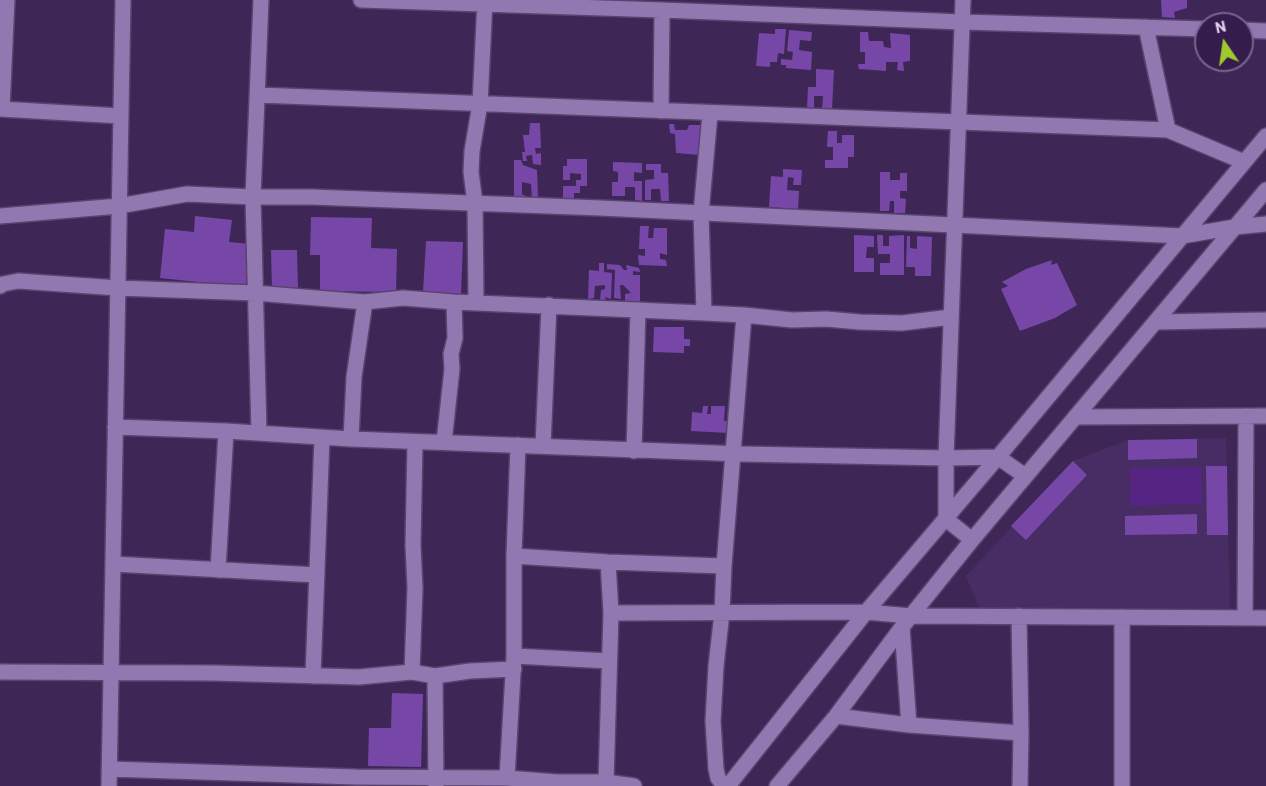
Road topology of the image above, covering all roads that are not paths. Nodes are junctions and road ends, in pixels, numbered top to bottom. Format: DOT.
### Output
graph roads {
  1 [pos="8,0"];
  2 [pos="123,0"];
  3 [pos="261,0"];
  4 [pos="361,0"];
  5 [pos="963,0"];
  6 [pos="485,2"];
  7 [pos="585,4"];
  8 [pos="682,5"];
  9 [pos="662,10"];
  10 [pos="962,22"];
  11 [pos="1146,27"];
  12 [pos="1194,29"];
  13 [pos="258,95"];
  14 [pos="480,104"];
  15 [pos="1,109"];
  16 [pos="661,111"];
  17 [pos="710,114"];
  18 [pos="121,116"];
  19 [pos="958,123"];
  20 [pos="1168,130"];
  21 [pos="1266,136"];
  22 [pos="1244,162"];
  23 [pos="1266,190"];
  24 [pos="253,197"];
  25 [pos="475,202"];
  26 [pos="119,206"];
  27 [pos="700,213"];
  28 [pos="0,216"];
  29 [pos="1266,224"];
  30 [pos="954,225"];
  31 [pos="1235,227"];
  32 [pos="1182,236"];
  33 [pos="0,286"];
  34 [pos="118,288"];
  35 [pos="255,293"];
  36 [pos="365,302"];
  37 [pos="454,302"];
  38 [pos="476,302"];
  39 [pos="549,305"];
  40 [pos="638,310"];
  41 [pos="704,313"];
  42 [pos="744,315"];
  43 [pos="951,317"];
  44 [pos="1266,320"];
  45 [pos="1155,322"];
  46 [pos="1246,416"];
  47 [pos="1266,416"];
  48 [pos="1075,417"];
  49 [pos="115,427"];
  50 [pos="226,431"];
  51 [pos="259,434"];
  52 [pos="322,438"];
  53 [pos="351,439"];
  54 [pos="415,442"];
  55 [pos="444,442"];
  56 [pos="518,445"];
  57 [pos="543,446"];
  58 [pos="633,451"];
  59 [pos="733,454"];
  60 [pos="998,457"];
  61 [pos="946,458"];
  62 [pos="1025,476"];
  63 [pos="946,519"];
  64 [pos="972,540"];
  65 [pos="514,556"];
  66 [pos="608,562"];
  67 [pos="113,564"];
  68 [pos="724,566"];
  69 [pos="218,570"];
  70 [pos="316,575"];
  71 [pos="866,612"];
  72 [pos="611,613"];
  73 [pos="723,613"];
  74 [pos="1019,616"];
  75 [pos="1122,617"];
  76 [pos="1245,618"];
  77 [pos="1266,618"];
  78 [pos="907,621"];
  79 [pos="609,661"];
  80 [pos="514,663"];
  81 [pos="0,672"];
  82 [pos="412,672"];
  83 [pos="111,673"];
  84 [pos="313,676"];
  85 [pos="435,676"];
  86 [pos="836,716"];
  87 [pos="909,725"];
  88 [pos="1021,733"];
  89 [pos="109,769"];
  90 [pos="507,778"];
  91 [pos="436,782"];
  92 [pos="606,782"];
  93 [pos="109,786"];
  94 [pos="634,786"];
  95 [pos="726,786"];
  96 [pos="777,786"];
  97 [pos="1020,786"];
  98 [pos="1122,786"];
  1 -- 15 [label="street"];
  2 -- 18 [label="street"];
  3 -- 13 [label="street"];
  4 -- 6 [label="street"];
  5 -- 10 [label="street"];
  6 -- 7 [label="street"];
  6 -- 14 [label="street"];
  7 -- 9 [label="street"];
  8 -- 9 [label="street"];
  8 -- 10 [label="street"];
  9 -- 16 [label="street"];
  10 -- 11 [label="street"];
  10 -- 19 [label="street"];
  11 -- 12 [label="street"];
  11 -- 20 [label="street"];
  13 -- 14 [label="street"];
  13 -- 24 [label="street"];
  14 -- 16 [label="street"];
  14 -- 25 [label="street"];
  15 -- 18 [label="street"];
  16 -- 17 [label="street"];
  17 -- 19 [label="street"];
  17 -- 27 [label="street"];
  18 -- 26 [label="street"];
  19 -- 20 [label="street"];
  19 -- 30 [label="street"];
  20 -- 22 [label="street"];
  21 -- 22 [label="street"];
  22 -- 32 [label="street"];
  23 -- 31 [label="street"];
  24 -- 25 [label="street"];
  24 -- 26 [label="street"];
  24 -- 35 [label="street"];
  25 -- 27 [label="street"];
  25 -- 38 [label="street"];
  26 -- 28 [label="street"];
  26 -- 34 [label="street"];
  27 -- 30 [label="street"];
  27 -- 41 [label="street"];
  29 -- 31 [label="street"];
  30 -- 32 [label="street"];
  30 -- 43 [label="street"];
  31 -- 32 [label="street"];
  31 -- 45 [label="street"];
  32 -- 60 [label="street"];
  33 -- 34 [label="street"];
  34 -- 35 [label="street"];
  34 -- 49 [label="street"];
  35 -- 36 [label="street"];
  35 -- 51 [label="street"];
  36 -- 37 [label="street"];
  36 -- 53 [label="street"];
  37 -- 38 [label="street"];
  37 -- 55 [label="street"];
  38 -- 39 [label="street"];
  39 -- 40 [label="street"];
  39 -- 57 [label="street"];
  40 -- 41 [label="street"];
  40 -- 58 [label="street"];
  41 -- 42 [label="street"];
  42 -- 43 [label="street"];
  42 -- 59 [label="street"];
  43 -- 61 [label="street"];
  44 -- 45 [label="street"];
  45 -- 48 [label="street"];
  46 -- 47 [label="street"];
  46 -- 48 [label="street"];
  46 -- 76 [label="street"];
  48 -- 62 [label="street"];
  49 -- 50 [label="street"];
  49 -- 67 [label="street"];
  50 -- 51 [label="street"];
  50 -- 69 [label="street"];
  51 -- 52 [label="street"];
  52 -- 53 [label="street"];
  52 -- 70 [label="street"];
  53 -- 54 [label="street"];
  54 -- 55 [label="street"];
  54 -- 82 [label="street"];
  55 -- 56 [label="street"];
  56 -- 57 [label="street"];
  56 -- 65 [label="street"];
  57 -- 58 [label="street"];
  58 -- 59 [label="street"];
  59 -- 61 [label="street"];
  59 -- 68 [label="street"];
  60 -- 61 [label="street"];
  60 -- 62 [label="street"];
  60 -- 63 [label="street"];
  61 -- 63 [label="street"];
  62 -- 64 [label="street"];
  63 -- 64 [label="street"];
  63 -- 71 [label="street"];
  64 -- 78 [label="street"];
  65 -- 66 [label="street"];
  65 -- 80 [label="street"];
  66 -- 68 [label="street"];
  66 -- 72 [label="street"];
  67 -- 69 [label="street"];
  67 -- 83 [label="street"];
  68 -- 73 [label="street"];
  69 -- 70 [label="street"];
  70 -- 84 [label="street"];
  71 -- 73 [label="street"];
  71 -- 78 [label="street"];
  71 -- 95 [label="street"];
  72 -- 73 [label="street"];
  72 -- 79 [label="street"];
  73 -- 95 [label="street"];
  74 -- 75 [label="street"];
  74 -- 78 [label="street"];
  74 -- 88 [label="street"];
  75 -- 76 [label="street"];
  75 -- 98 [label="street"];
  76 -- 77 [label="street"];
  78 -- 86 [label="street"];
  78 -- 87 [label="street"];
  79 -- 80 [label="street"];
  79 -- 92 [label="street"];
  80 -- 85 [label="street"];
  80 -- 90 [label="street"];
  81 -- 83 [label="street"];
  82 -- 84 [label="street"];
  82 -- 85 [label="street"];
  83 -- 84 [label="street"];
  83 -- 89 [label="street"];
  85 -- 91 [label="street"];
  86 -- 87 [label="street"];
  86 -- 96 [label="street"];
  87 -- 88 [label="street"];
  88 -- 97 [label="street"];
  89 -- 91 [label="street"];
  89 -- 93 [label="street"];
  90 -- 91 [label="street"];
  90 -- 92 [label="street"];
  92 -- 94 [label="street"];
}
